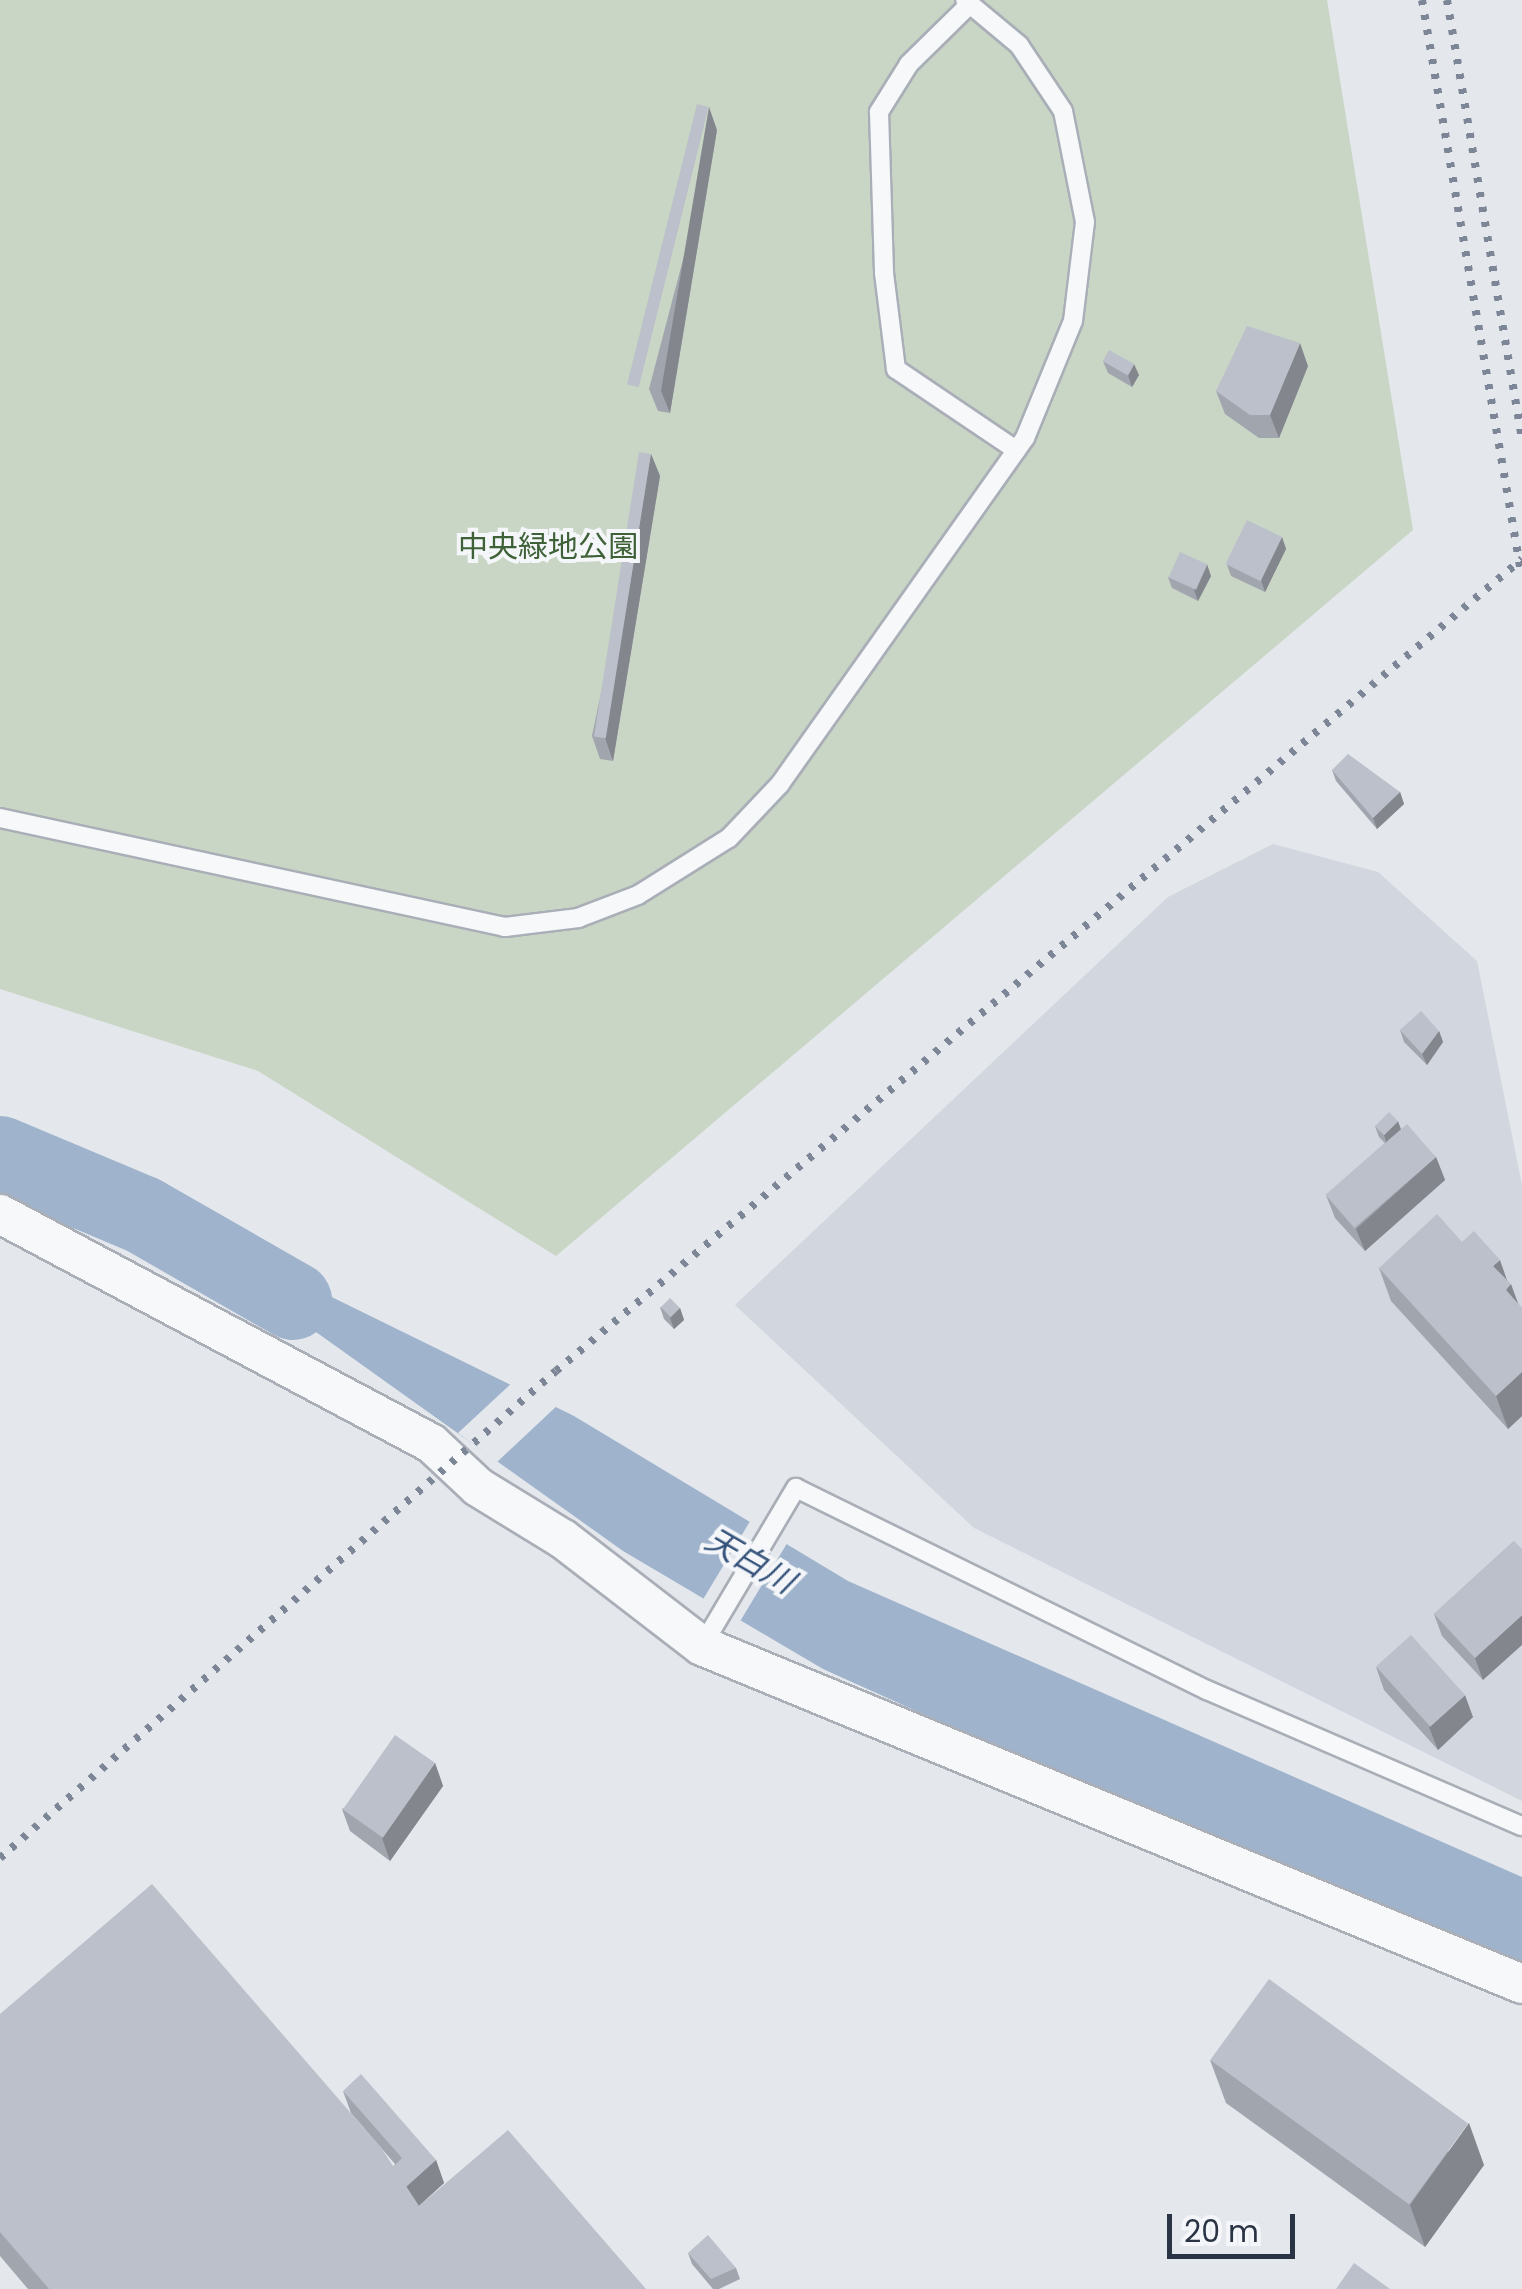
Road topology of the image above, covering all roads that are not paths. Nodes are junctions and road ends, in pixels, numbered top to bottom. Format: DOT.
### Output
graph roads {
  1 [pos="967,2"];
  2 [pos="1016,450"];
  3 [pos="0,818"];
  4 [pos="0,1214"];
  5 [pos="707,1638"];
  6 [pos="1522,1826"];
  7 [pos="1473,1966"];
  8 [pos="1522,1984"];
  9 [pos="1522,2010"];
  1 -- 2 [label="lane"];
  1 -- 2 [label="lane"];
  2 -- 3 [label="lane"];
  4 -- 5 [label="street"];
  5 -- 6 [label="lane"];
  5 -- 7 [label="street"];
  7 -- 8 [label="street"];
  7 -- 9 [label="street"];
}
